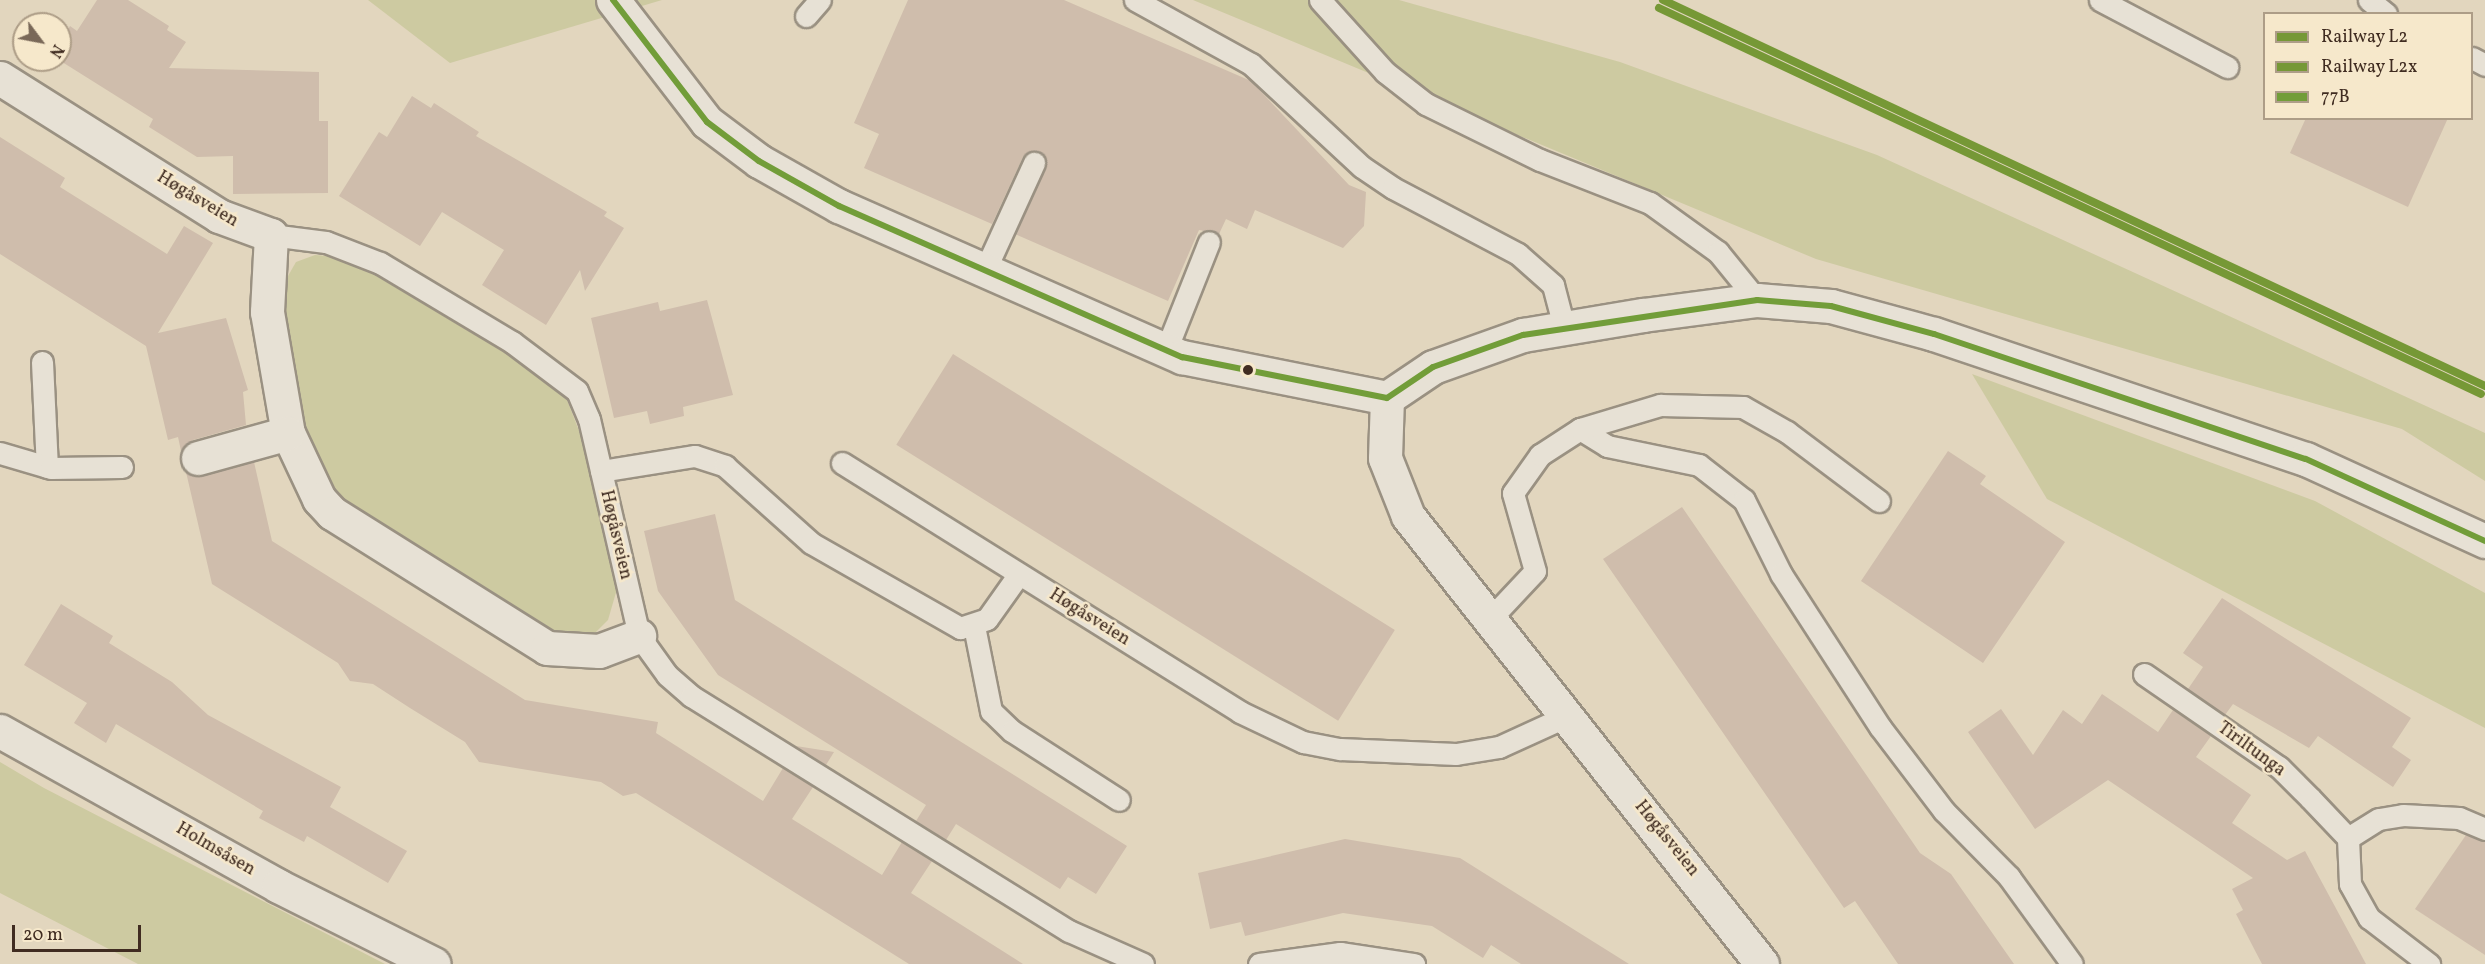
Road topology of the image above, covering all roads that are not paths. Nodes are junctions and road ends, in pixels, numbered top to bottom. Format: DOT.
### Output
graph roads {
  1 [pos="613,0"];
  2 [pos="820,0"];
  3 [pos="1135,0"];
  4 [pos="1320,0"];
  5 [pos="2100,0"];
  6 [pos="2369,0"];
  7 [pos="2384,12"];
  8 [pos="806,16"];
  9 [pos="2228,67"];
  10 [pos="0,78"];
  11 [pos="1034,163"];
  12 [pos="271,236"];
  13 [pos="1209,242"];
  14 [pos="985,270"];
  15 [pos="1757,300"];
  16 [pos="1564,327"];
  17 [pos="1166,351"];
  18 [pos="42,362"];
  19 [pos="1387,398"];
  20 [pos="1580,429"];
  21 [pos="288,433"];
  22 [pos="0,453"];
  23 [pos="198,458"];
  24 [pos="842,464"];
  25 [pos="47,467"];
  26 [pos="122,467"];
  27 [pos="601,471"];
  28 [pos="1879,501"];
  29 [pos="2485,541"];
  30 [pos="1019,574"];
  31 [pos="1489,620"];
  32 [pos="974,626"];
  33 [pos="639,636"];
  34 [pos="2144,674"];
  35 [pos="1567,716"];
  36 [pos="0,731"];
  37 [pos="1119,800"];
  38 [pos="2485,829"];
  39 [pos="2348,838"];
  40 [pos="434,964"];
  41 [pos="1143,964"];
  42 [pos="1258,964"];
  43 [pos="1414,964"];
  44 [pos="1762,964"];
  45 [pos="2072,964"];
  46 [pos="2429,964"];
  1 -- 14 [label="street"];
  2 -- 8 [label="lane"];
  3 -- 16 [label="lane"];
  4 -- 15 [label="lane"];
  5 -- 9 [label="lane"];
  6 -- 7 [label="lane"];
  10 -- 12 [label="street, Høgåsveien"];
  11 -- 14 [label="lane"];
  12 -- 21 [label="street"];
  12 -- 27 [label="lane"];
  13 -- 17 [label="lane"];
  14 -- 17 [label="street"];
  15 -- 16 [label="street"];
  15 -- 29 [label="street"];
  16 -- 19 [label="street"];
  17 -- 19 [label="street"];
  18 -- 25 [label="lane"];
  19 -- 31 [label="street, Høgåsveien"];
  20 -- 28 [label="lane"];
  20 -- 31 [label="lane"];
  20 -- 45 [label="lane"];
  21 -- 23 [label="street"];
  21 -- 33 [label="street"];
  22 -- 25 [label="lane"];
  24 -- 30 [label="lane, Høgåsveien"];
  25 -- 26 [label="lane"];
  27 -- 32 [label="lane, Høgåsveien"];
  27 -- 33 [label="lane, Høgåsveien"];
  30 -- 32 [label="lane"];
  30 -- 35 [label="lane, Høgåsveien"];
  31 -- 35 [label="street, Høgåsveien"];
  32 -- 37 [label="lane"];
  33 -- 41 [label="lane"];
  34 -- 39 [label="lane, Tiriltunga"];
  35 -- 44 [label="street, Høgåsveien"];
  36 -- 40 [label="street, Holmsåsen"];
  38 -- 39 [label="lane"];
  39 -- 46 [label="lane"];
  42 -- 43 [label="lane"];
}
